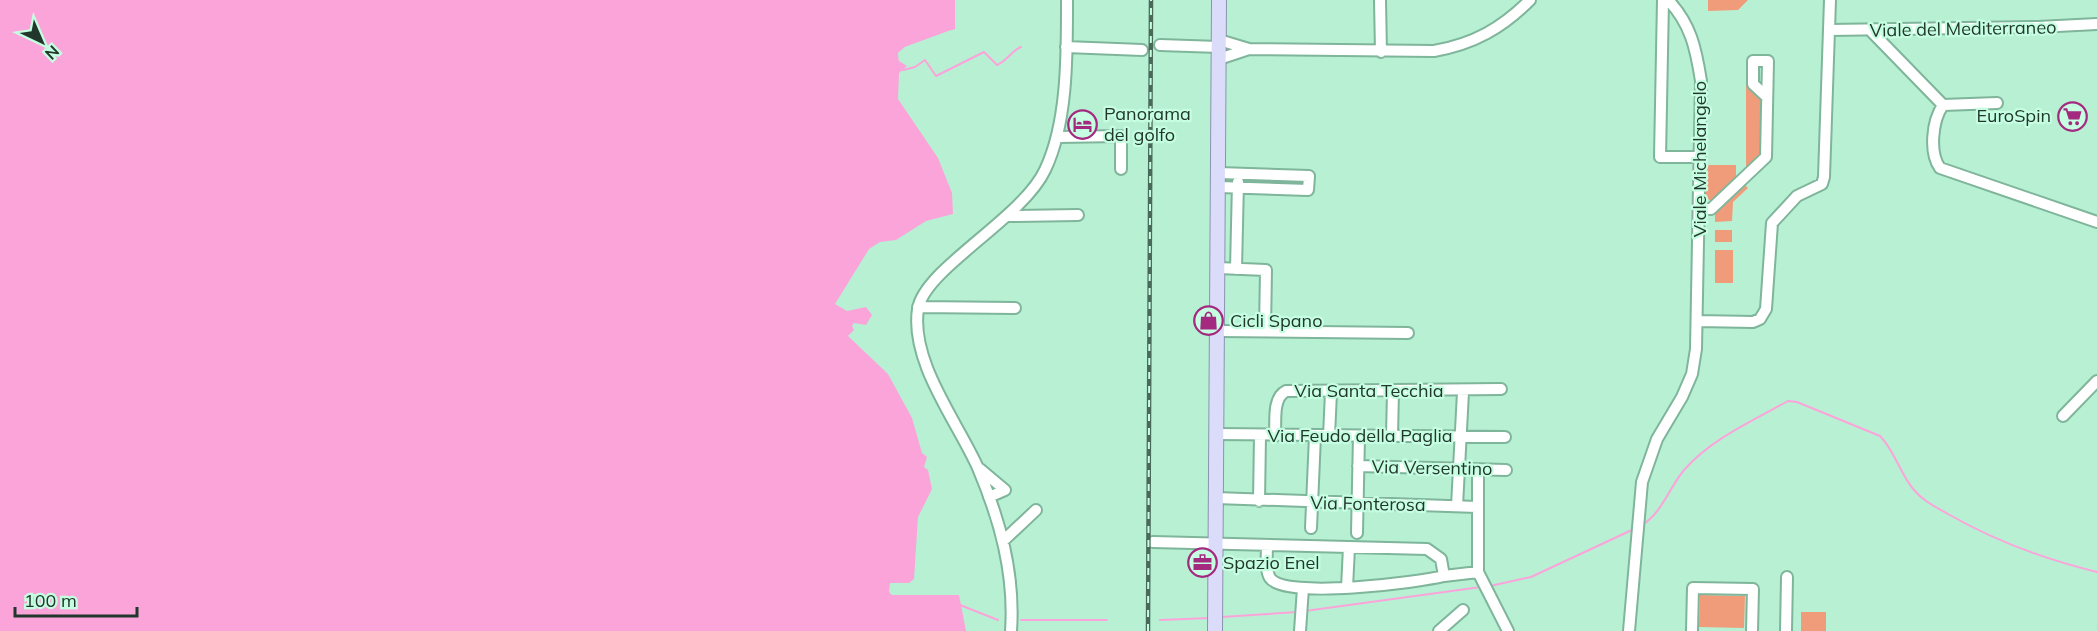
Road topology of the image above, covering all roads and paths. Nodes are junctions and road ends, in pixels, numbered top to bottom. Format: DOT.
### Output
graph roads {
  1 [pos="1067,0"];
  2 [pos="1219,0"];
  3 [pos="1380,0"];
  4 [pos="1530,0"];
  5 [pos="1663,0"];
  6 [pos="1668,0"];
  7 [pos="1830,0"];
  8 [pos="2097,24"];
  9 [pos="1829,30"];
  10 [pos="1871,31"];
  11 [pos="1160,45"];
  12 [pos="1066,47"];
  13 [pos="1219,49"];
  14 [pos="1142,50"];
  15 [pos="1249,50"];
  16 [pos="1381,52"];
  17 [pos="1767,97"];
  18 [pos="1997,102"];
  19 [pos="1943,105"];
  20 [pos="1058,137"];
  21 [pos="1700,157"];
  22 [pos="1121,169"];
  23 [pos="1238,174"];
  24 [pos="1219,180"];
  25 [pos="1238,188"];
  26 [pos="1700,208"];
  27 [pos="1078,215"];
  28 [pos="1010,216"];
  29 [pos="2097,222"];
  30 [pos="1218,268"];
  31 [pos="1236,269"];
  32 [pos="918,307"];
  33 [pos="1015,308"];
  34 [pos="1698,323"];
  35 [pos="1265,330"];
  36 [pos="1217,331"];
  37 [pos="1408,333"];
  38 [pos="2097,381"];
  39 [pos="1501,389"];
  40 [pos="1393,391"];
  41 [pos="1331,392"];
  42 [pos="1463,392"];
  43 [pos="2063,416"];
  44 [pos="1216,434"];
  45 [pos="1260,436"];
  46 [pos="1275,436"];
  47 [pos="1315,436"];
  48 [pos="1329,436"];
  49 [pos="1359,436"];
  50 [pos="1392,436"];
  51 [pos="1461,437"];
  52 [pos="1504,437"];
  53 [pos="1358,466"];
  54 [pos="977,467"];
  55 [pos="1460,470"];
  56 [pos="1478,470"];
  57 [pos="1506,470"];
  58 [pos="989,497"];
  59 [pos="1216,498"];
  60 [pos="1259,501"];
  61 [pos="1313,502"];
  62 [pos="1357,503"];
  63 [pos="1457,506"];
  64 [pos="1477,507"];
  65 [pos="1036,510"];
  66 [pos="1357,533"];
  67 [pos="1003,540"];
  68 [pos="1153,542"];
  69 [pos="1215,546"];
  70 [pos="1267,546"];
  71 [pos="1311,546"];
  72 [pos="1349,547"];
  73 [pos="1478,572"];
  74 [pos="1444,576"];
  75 [pos="1788,577"];
  76 [pos="1303,588"];
  77 [pos="1347,588"];
  78 [pos="1463,610"];
  79 [pos="1630,630"];
  80 [pos="1011,631"];
  81 [pos="1215,631"];
  82 [pos="1300,631"];
  83 [pos="1438,631"];
  84 [pos="1508,631"];
  85 [pos="1692,631"];
  86 [pos="1752,631"];
  87 [pos="1786,631"];
  1 -- 12 [label="street"];
  2 -- 13 [label="main road"];
  3 -- 16 [label="street"];
  4 -- 16 [label="street"];
  5 -- 21 [label="street"];
  6 -- 21 [label="street, Viale Michelangelo"];
  7 -- 9 [label="street"];
  8 -- 10 [label="street, Viale del Mediterraneo"];
  9 -- 10 [label="street, Viale del Mediterraneo"];
  9 -- 34 [label="street"];
  10 -- 19 [label="street"];
  11 -- 13 [label="street"];
  12 -- 14 [label="street"];
  12 -- 20 [label="street"];
  13 -- 15 [label="street"];
  13 -- 15 [label="street"];
  13 -- 24 [label="main road"];
  15 -- 16 [label="street"];
  17 -- 26 [label="street"];
  18 -- 19 [label="street"];
  19 -- 29 [label="street"];
  20 -- 22 [label="street"];
  20 -- 28 [label="street"];
  21 -- 26 [label="street, Viale Michelangelo"];
  23 -- 24 [label="street"];
  23 -- 25 [label="street"];
  23 -- 25 [label="street"];
  24 -- 25 [label="street"];
  24 -- 30 [label="main road"];
  25 -- 31 [label="street"];
  26 -- 34 [label="street, Viale Michelangelo"];
  27 -- 28 [label="street"];
  28 -- 32 [label="street"];
  30 -- 31 [label="street"];
  30 -- 36 [label="main road"];
  31 -- 35 [label="street"];
  32 -- 33 [label="street"];
  32 -- 54 [label="street"];
  34 -- 79 [label="street, Viale Michelangelo"];
  35 -- 36 [label="street"];
  35 -- 37 [label="street"];
  36 -- 44 [label="main road"];
  38 -- 43 [label="street"];
  39 -- 42 [label="street, Via Santa Tecchia"];
  40 -- 41 [label="street, Via Santa Tecchia"];
  40 -- 42 [label="street, Via Santa Tecchia"];
  40 -- 50 [label="street"];
  41 -- 46 [label="street, Via Santa Tecchia"];
  41 -- 48 [label="street"];
  42 -- 51 [label="street"];
  44 -- 45 [label="street, Via Feudo della Paglia"];
  44 -- 59 [label="main road"];
  45 -- 46 [label="street, Via Feudo della Paglia"];
  45 -- 60 [label="street"];
  46 -- 47 [label="street, Via Feudo della Paglia"];
  47 -- 48 [label="street, Via Feudo della Paglia"];
  47 -- 61 [label="street"];
  48 -- 49 [label="street, Via Feudo della Paglia"];
  49 -- 50 [label="street, Via Feudo della Paglia"];
  49 -- 53 [label="street"];
  50 -- 51 [label="street, Via Feudo della Paglia"];
  51 -- 52 [label="street, Via Feudo della Paglia"];
  51 -- 55 [label="street"];
  53 -- 55 [label="street, Via Versentino"];
  53 -- 62 [label="street"];
  54 -- 58 [label="street"];
  54 -- 58 [label="street"];
  55 -- 56 [label="street, Via Versentino"];
  55 -- 63 [label="street"];
  56 -- 57 [label="street, Via Versentino"];
  56 -- 64 [label="street"];
  58 -- 67 [label="street"];
  59 -- 60 [label="street, Via Fonterosa"];
  59 -- 69 [label="main road"];
  60 -- 61 [label="street, Via Fonterosa"];
  61 -- 62 [label="street, Via Fonterosa"];
  61 -- 71 [label="street"];
  62 -- 63 [label="street, Via Fonterosa"];
  62 -- 66 [label="street"];
  63 -- 64 [label="street, Via Fonterosa"];
  64 -- 73 [label="street"];
  65 -- 67 [label="street"];
  67 -- 80 [label="street"];
  68 -- 69 [label="street"];
  69 -- 70 [label="street"];
  69 -- 81 [label="main road"];
  70 -- 71 [label="street"];
  70 -- 76 [label="street"];
  71 -- 72 [label="street"];
  72 -- 74 [label="street"];
  72 -- 77 [label="street"];
  73 -- 74 [label="street"];
  73 -- 84 [label="street"];
  74 -- 77 [label="street"];
  75 -- 87 [label="street"];
  76 -- 77 [label="street"];
  76 -- 82 [label="street"];
  78 -- 83 [label="street"];
  85 -- 86 [label="street"];
}
